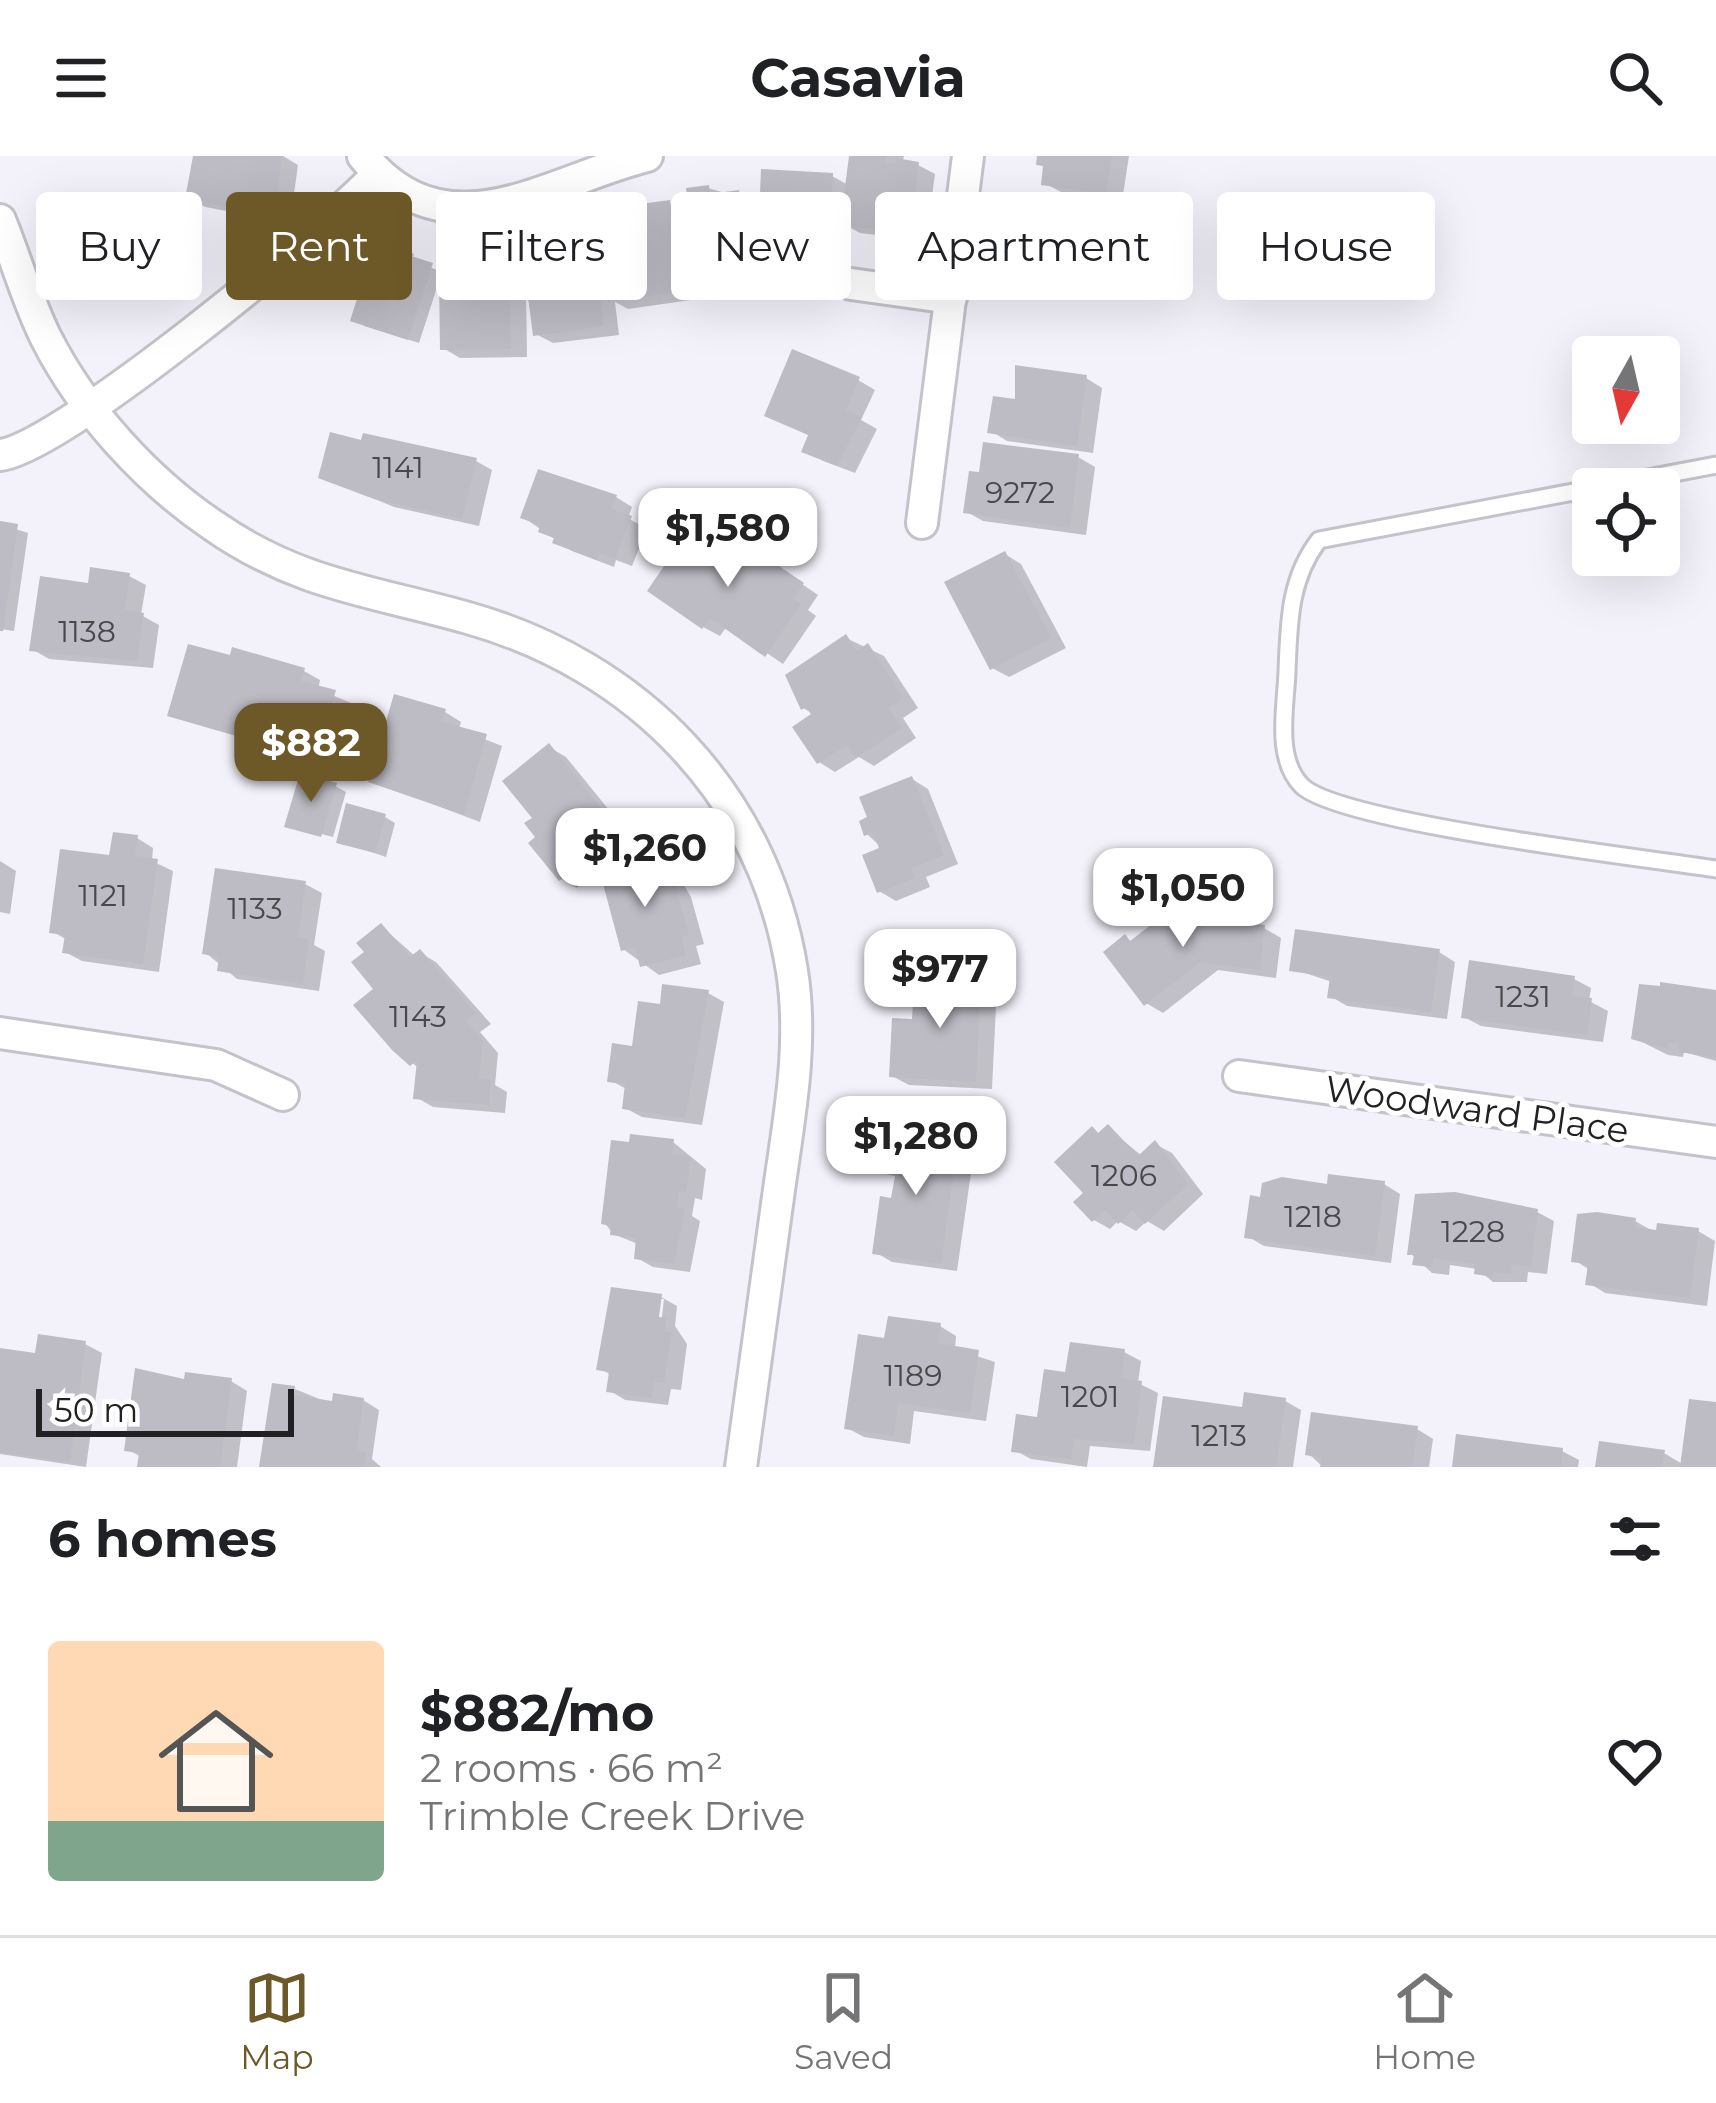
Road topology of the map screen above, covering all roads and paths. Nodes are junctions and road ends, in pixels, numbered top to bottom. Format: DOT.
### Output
graph roads {
  1 [pos="647,156"];
  2 [pos="968,156"];
  3 [pos="371,165"];
  4 [pos="964,192"];
  5 [pos="0,220"];
  6 [pos="851,284"];
  7 [pos="875,287"];
  8 [pos="951,300"];
  9 [pos="91,406"];
  10 [pos="0,455"];
  11 [pos="1716,465"];
  12 [pos="922,523"];
  13 [pos="1716,869"];
  14 [pos="0,1034"];
  15 [pos="1239,1076"];
  16 [pos="283,1095"];
  17 [pos="1716,1142"];
  18 [pos="741,1467"];
  1 -- 3 [label="street"];
  2 -- 4 [label="street"];
  3 -- 9 [label="street"];
  5 -- 9 [label="street"];
  6 -- 7 [label="street"];
  8 -- 12 [label="street"];
  9 -- 10 [label="street"];
  9 -- 18 [label="street"];
  11 -- 13 [label="lane"];
  14 -- 16 [label="street"];
  15 -- 17 [label="street, Woodward Place"];
}
